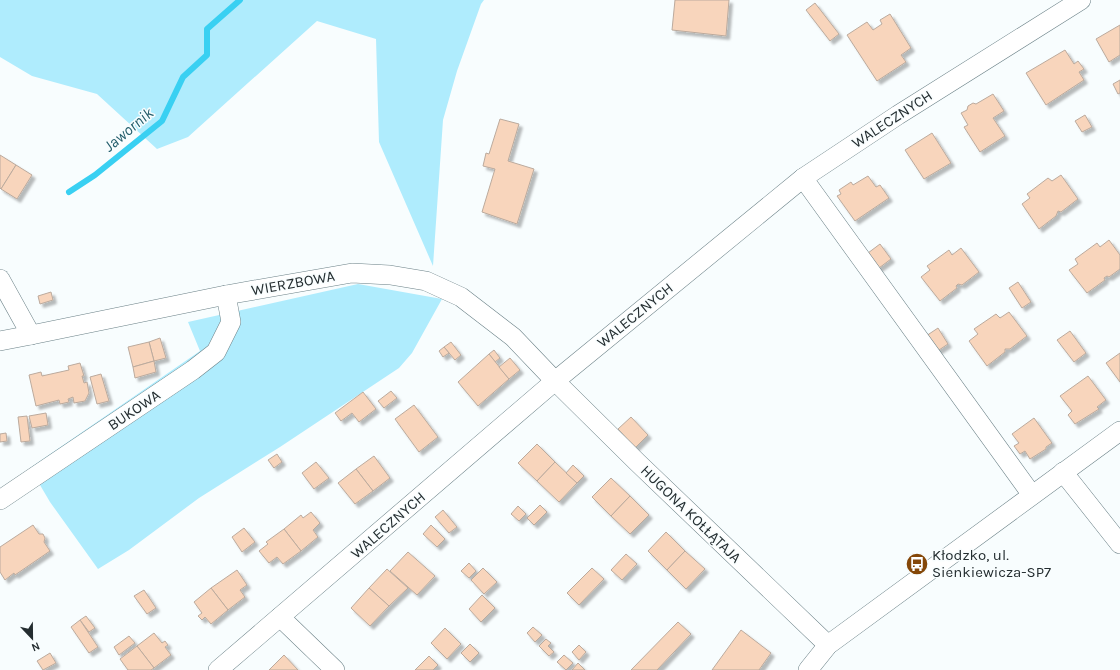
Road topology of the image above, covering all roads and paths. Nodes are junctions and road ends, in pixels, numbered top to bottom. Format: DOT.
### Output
graph roads {
  1 [pos="1081,0"];
  2 [pos="803,178"];
  3 [pos="0,279"];
  4 [pos="226,295"];
  5 [pos="31,336"];
  6 [pos="0,341"];
  7 [pos="555,381"];
  8 [pos="1120,431"];
  9 [pos="1063,472"];
  10 [pos="1032,495"];
  11 [pos="0,500"];
  12 [pos="1120,544"];
  13 [pos="280,617"];
  14 [pos="828,645"];
  15 [pos="218,670"];
  16 [pos="335,670"];
  17 [pos="808,670"];
  1 -- 2 [label="street, WALECZNYCH"];
  2 -- 7 [label="street, WALECZNYCH"];
  2 -- 10 [label="street"];
  3 -- 5 [label="street"];
  4 -- 5 [label="street, WIERZBOWA"];
  4 -- 7 [label="street, WIERZBOWA"];
  4 -- 11 [label="street, BUKOWA"];
  5 -- 6 [label="street, WIERZBOWA"];
  7 -- 13 [label="street, WALECZNYCH"];
  7 -- 14 [label="street, HUGONA KOŁŁĄTAJA"];
  8 -- 9 [label="street"];
  9 -- 10 [label="street"];
  9 -- 12 [label="street"];
  10 -- 14 [label="street"];
  13 -- 15 [label="street, WALECZNYCH"];
  13 -- 16 [label="street"];
  14 -- 17 [label="street"];
}
